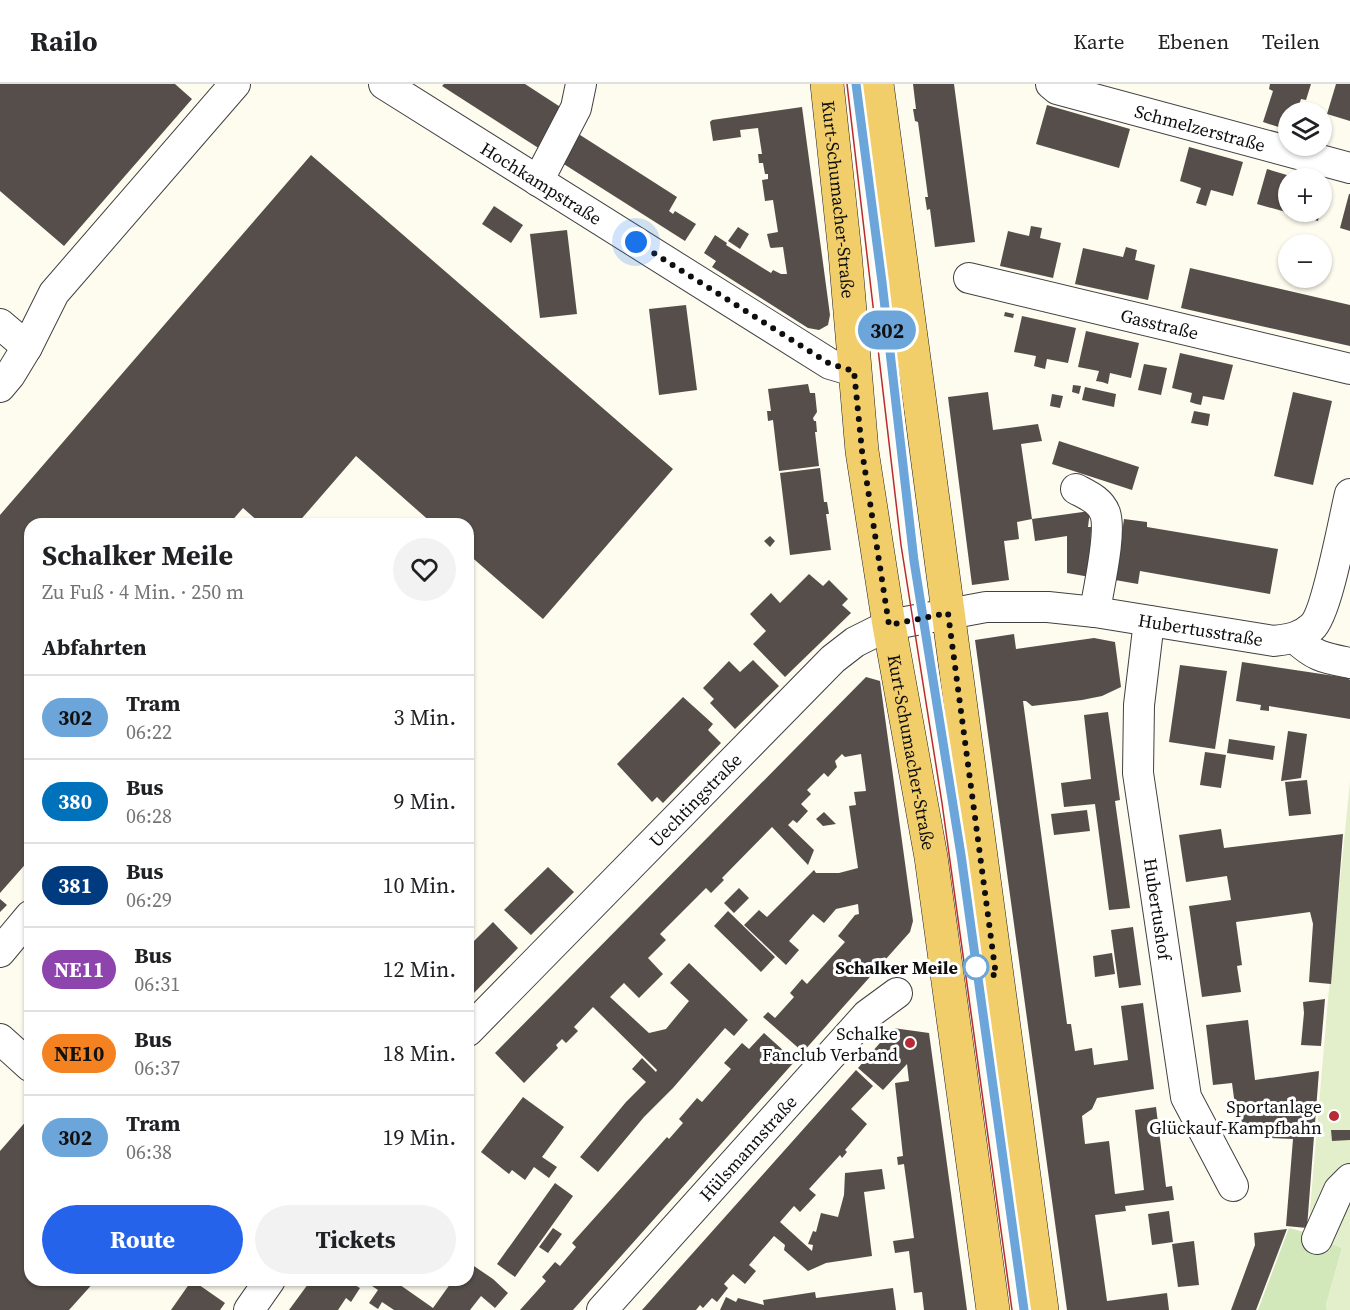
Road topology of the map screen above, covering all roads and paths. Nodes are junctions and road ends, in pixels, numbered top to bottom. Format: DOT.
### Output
graph roads {
  1 [pos="235,84"];
  2 [pos="384,84"];
  3 [pos="581,84"];
  4 [pos="826,84"];
  5 [pos="877,84"];
  6 [pos="1051,84"];
  7 [pos="1350,168"];
  8 [pos="538,181"];
  9 [pos="969,278"];
  10 [pos="0,324"];
  11 [pos="27,347"];
  12 [pos="1350,369"];
  13 [pos="854,371"];
  14 [pos="0,387"];
  15 [pos="1076,489"];
  16 [pos="1350,494"];
  17 [pos="1095,612"];
  18 [pos="948,613"];
  19 [pos="1149,621"];
  20 [pos="889,625"];
  21 [pos="1295,638"];
  22 [pos="1350,663"];
  23 [pos="24,923"];
  24 [pos="0,952"];
  25 [pos="897,993"];
  26 [pos="474,1025"];
  27 [pos="0,1039"];
  28 [pos="24,1061"];
  29 [pos="1350,1179"];
  30 [pos="1233,1185"];
  31 [pos="1317,1239"];
  32 [pos="266,1286"];
  33 [pos="249,1310"];
  34 [pos="602,1310"];
  35 [pos="993,1310"];
  36 [pos="1042,1310"];
  1 -- 11 [label="street"];
  2 -- 8 [label="street, Hochkampstraße"];
  3 -- 8 [label="street"];
  4 -- 13 [label="main road, Kurt-Schumacher-Straße"];
  5 -- 18 [label="main road"];
  6 -- 7 [label="street, Schmelzerstraße"];
  8 -- 13 [label="street, Hochkampstraße"];
  9 -- 12 [label="street, Gasstraße"];
  10 -- 11 [label="street"];
  11 -- 14 [label="street"];
  13 -- 20 [label="main road, Kurt-Schumacher-Straße"];
  15 -- 17 [label="street"];
  16 -- 21 [label="street"];
  17 -- 18 [label="street, Hubertusstraße"];
  17 -- 19 [label="street, Hubertusstraße"];
  18 -- 20 [label="street, Uechtingstraße"];
  18 -- 36 [label="main road"];
  19 -- 21 [label="street, Hubertusstraße"];
  19 -- 30 [label="street, Hubertushof"];
  20 -- 26 [label="street, Uechtingstraße"];
  20 -- 35 [label="main road, Kurt-Schumacher-Straße"];
  21 -- 22 [label="street"];
  23 -- 24 [label="street"];
  25 -- 34 [label="street, Hülsmannstraße"];
  27 -- 28 [label="street"];
  29 -- 31 [label="street"];
  32 -- 33 [label="street"];
}
